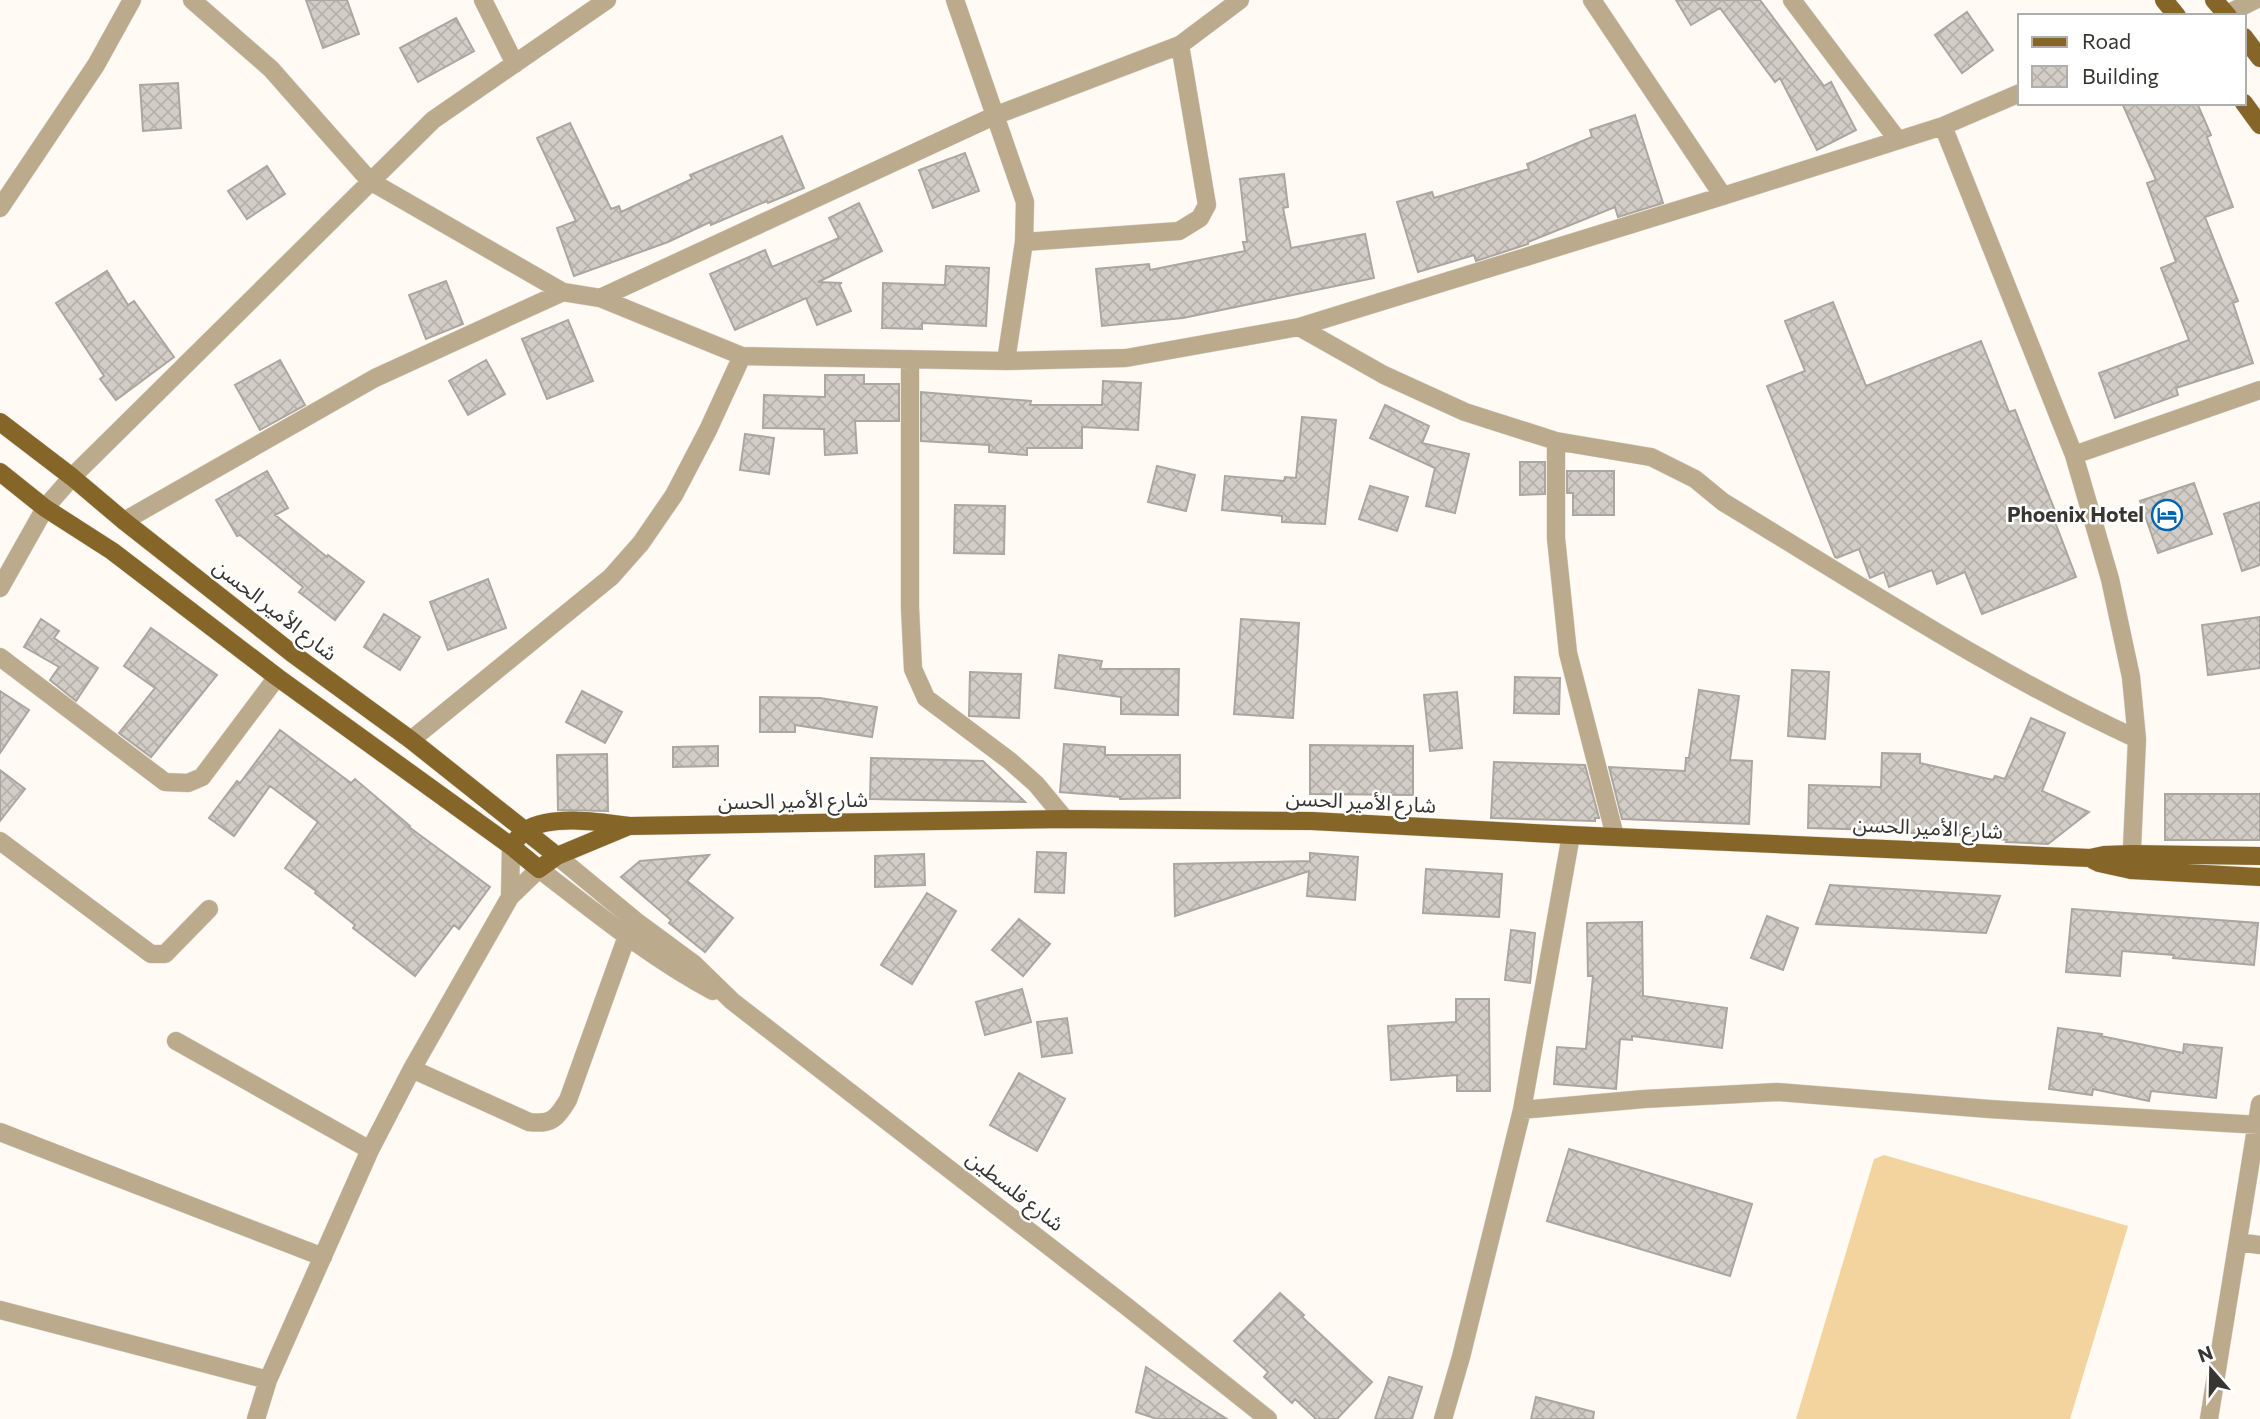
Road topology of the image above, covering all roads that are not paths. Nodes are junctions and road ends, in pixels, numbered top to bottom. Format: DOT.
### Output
graph roads {
  1 [pos="132,0"];
  2 [pos="192,0"];
  3 [pos="483,0"];
  4 [pos="607,0"];
  5 [pos="955,0"];
  6 [pos="1238,0"];
  7 [pos="1592,0"];
  8 [pos="1792,0"];
  9 [pos="2164,0"];
  10 [pos="2214,0"];
  11 [pos="2255,0"];
  12 [pos="2175,14"];
  13 [pos="2227,14"];
  14 [pos="2230,14"];
  15 [pos="2246,40"];
  16 [pos="1180,45"];
  17 [pos="2260,58"];
  18 [pos="515,64"];
  19 [pos="2018,94"];
  20 [pos="2245,105"];
  21 [pos="994,116"];
  22 [pos="2260,125"];
  23 [pos="1943,126"];
  24 [pos="1897,139"];
  25 [pos="369,181"];
  26 [pos="1723,196"];
  27 [pos="0,208"];
  28 [pos="1024,242"];
  29 [pos="563,292"];
  30 [pos="600,298"];
  31 [pos="1299,327"];
  32 [pos="742,356"];
  33 [pos="910,359"];
  34 [pos="1006,361"];
  35 [pos="2260,390"];
  36 [pos="0,422"];
  37 [pos="1556,441"];
  38 [pos="2074,455"];
  39 [pos="0,472"];
  40 [pos="72,477"];
  41 [pos="45,508"];
  42 [pos="124,521"];
  43 [pos="0,587"];
  44 [pos="0,657"];
  45 [pos="277,677"];
  46 [pos="2137,739"];
  47 [pos="411,740"];
  48 [pos="1065,820"];
  49 [pos="629,826"];
  50 [pos="526,830"];
  51 [pos="1571,835"];
  52 [pos="1615,836"];
  53 [pos="0,841"];
  54 [pos="511,846"];
  55 [pos="557,856"];
  56 [pos="2260,856"];
  57 [pos="2131,862"];
  58 [pos="539,869"];
  59 [pos="2260,877"];
  60 [pos="510,897"];
  61 [pos="209,909"];
  62 [pos="626,936"];
  63 [pos="732,1001"];
  64 [pos="176,1041"];
  65 [pos="412,1069"];
  66 [pos="2260,1104"];
  67 [pos="1522,1110"];
  68 [pos="2258,1125"];
  69 [pos="0,1132"];
  70 [pos="370,1150"];
  71 [pos="2238,1242"];
  72 [pos="2260,1245"];
  73 [pos="323,1257"];
  74 [pos="0,1310"];
  75 [pos="268,1380"];
  76 [pos="1259,1416"];
  77 [pos="256,1419"];
  78 [pos="1443,1419"];
  79 [pos="2210,1419"];
  1 -- 27 [label="street"];
  2 -- 25 [label="street"];
  3 -- 18 [label="street"];
  4 -- 18 [label="street"];
  5 -- 21 [label="street"];
  6 -- 16 [label="street"];
  7 -- 26 [label="street"];
  8 -- 24 [label="street"];
  9 -- 12 [label="main road"];
  10 -- 13 [label="main road"];
  11 -- 14 [label="street"];
  15 -- 17 [label="main road"];
  16 -- 21 [label="street"];
  16 -- 28 [label="street"];
  18 -- 25 [label="street"];
  19 -- 23 [label="street"];
  20 -- 22 [label="main road"];
  21 -- 28 [label="street"];
  21 -- 30 [label="street"];
  23 -- 24 [label="street"];
  23 -- 38 [label="street"];
  24 -- 26 [label="street"];
  25 -- 29 [label="street"];
  25 -- 40 [label="street"];
  26 -- 31 [label="street"];
  28 -- 34 [label="street"];
  29 -- 30 [label="street"];
  29 -- 42 [label="street"];
  30 -- 32 [label="street"];
  31 -- 34 [label="street"];
  31 -- 37 [label="street"];
  32 -- 33 [label="street"];
  32 -- 47 [label="street"];
  33 -- 34 [label="street"];
  33 -- 48 [label="street"];
  35 -- 38 [label="street"];
  36 -- 40 [label="main road, شارع الأمير الحسن"];
  37 -- 46 [label="street"];
  37 -- 52 [label="street"];
  38 -- 46 [label="street"];
  39 -- 41 [label="main road"];
  40 -- 41 [label="street"];
  40 -- 42 [label="main road, شارع الأمير الحسن"];
  41 -- 43 [label="street"];
  41 -- 45 [label="main road"];
  42 -- 47 [label="main road, شارع الأمير الحسن"];
  44 -- 45 [label="street"];
  45 -- 54 [label="main road"];
  46 -- 57 [label="street"];
  47 -- 50 [label="main road, شارع الأمير الحسن"];
  48 -- 49 [label="main road, شارع الأمير الحسن"];
  48 -- 51 [label="main road, شارع الأمير الحسن"];
  49 -- 50 [label="main road, شارع الأمير الحسن"];
  49 -- 55 [label="main road, شارع الأمير الحسن"];
  50 -- 54 [label="main road"];
  50 -- 55 [label="main road, شارع الأمير الحسن"];
  51 -- 52 [label="main road, شارع الأمير الحسن"];
  51 -- 67 [label="street"];
  52 -- 57 [label="main road, شارع الأمير الحسن"];
  53 -- 61 [label="street"];
  54 -- 58 [label="main road"];
  54 -- 60 [label="street"];
  55 -- 58 [label="main road, شارع الأمير الحسن"];
  55 -- 63 [label="street, شارع فلسطين"];
  56 -- 57 [label="main road, شارع الأمير الحسن"];
  57 -- 59 [label="main road, شارع الأمير الحسن"];
  58 -- 60 [label="street"];
  58 -- 62 [label="street, شارع فلسطين"];
  60 -- 65 [label="street"];
  62 -- 63 [label="street, شارع فلسطين"];
  62 -- 65 [label="street"];
  63 -- 76 [label="street, شارع فلسطين"];
  64 -- 70 [label="street"];
  65 -- 70 [label="street"];
  66 -- 68 [label="street"];
  67 -- 68 [label="street"];
  67 -- 78 [label="street"];
  68 -- 71 [label="street"];
  69 -- 73 [label="street"];
  70 -- 73 [label="street"];
  71 -- 72 [label="street"];
  71 -- 79 [label="street"];
  73 -- 75 [label="street"];
  74 -- 75 [label="street"];
  75 -- 77 [label="street"];
}
